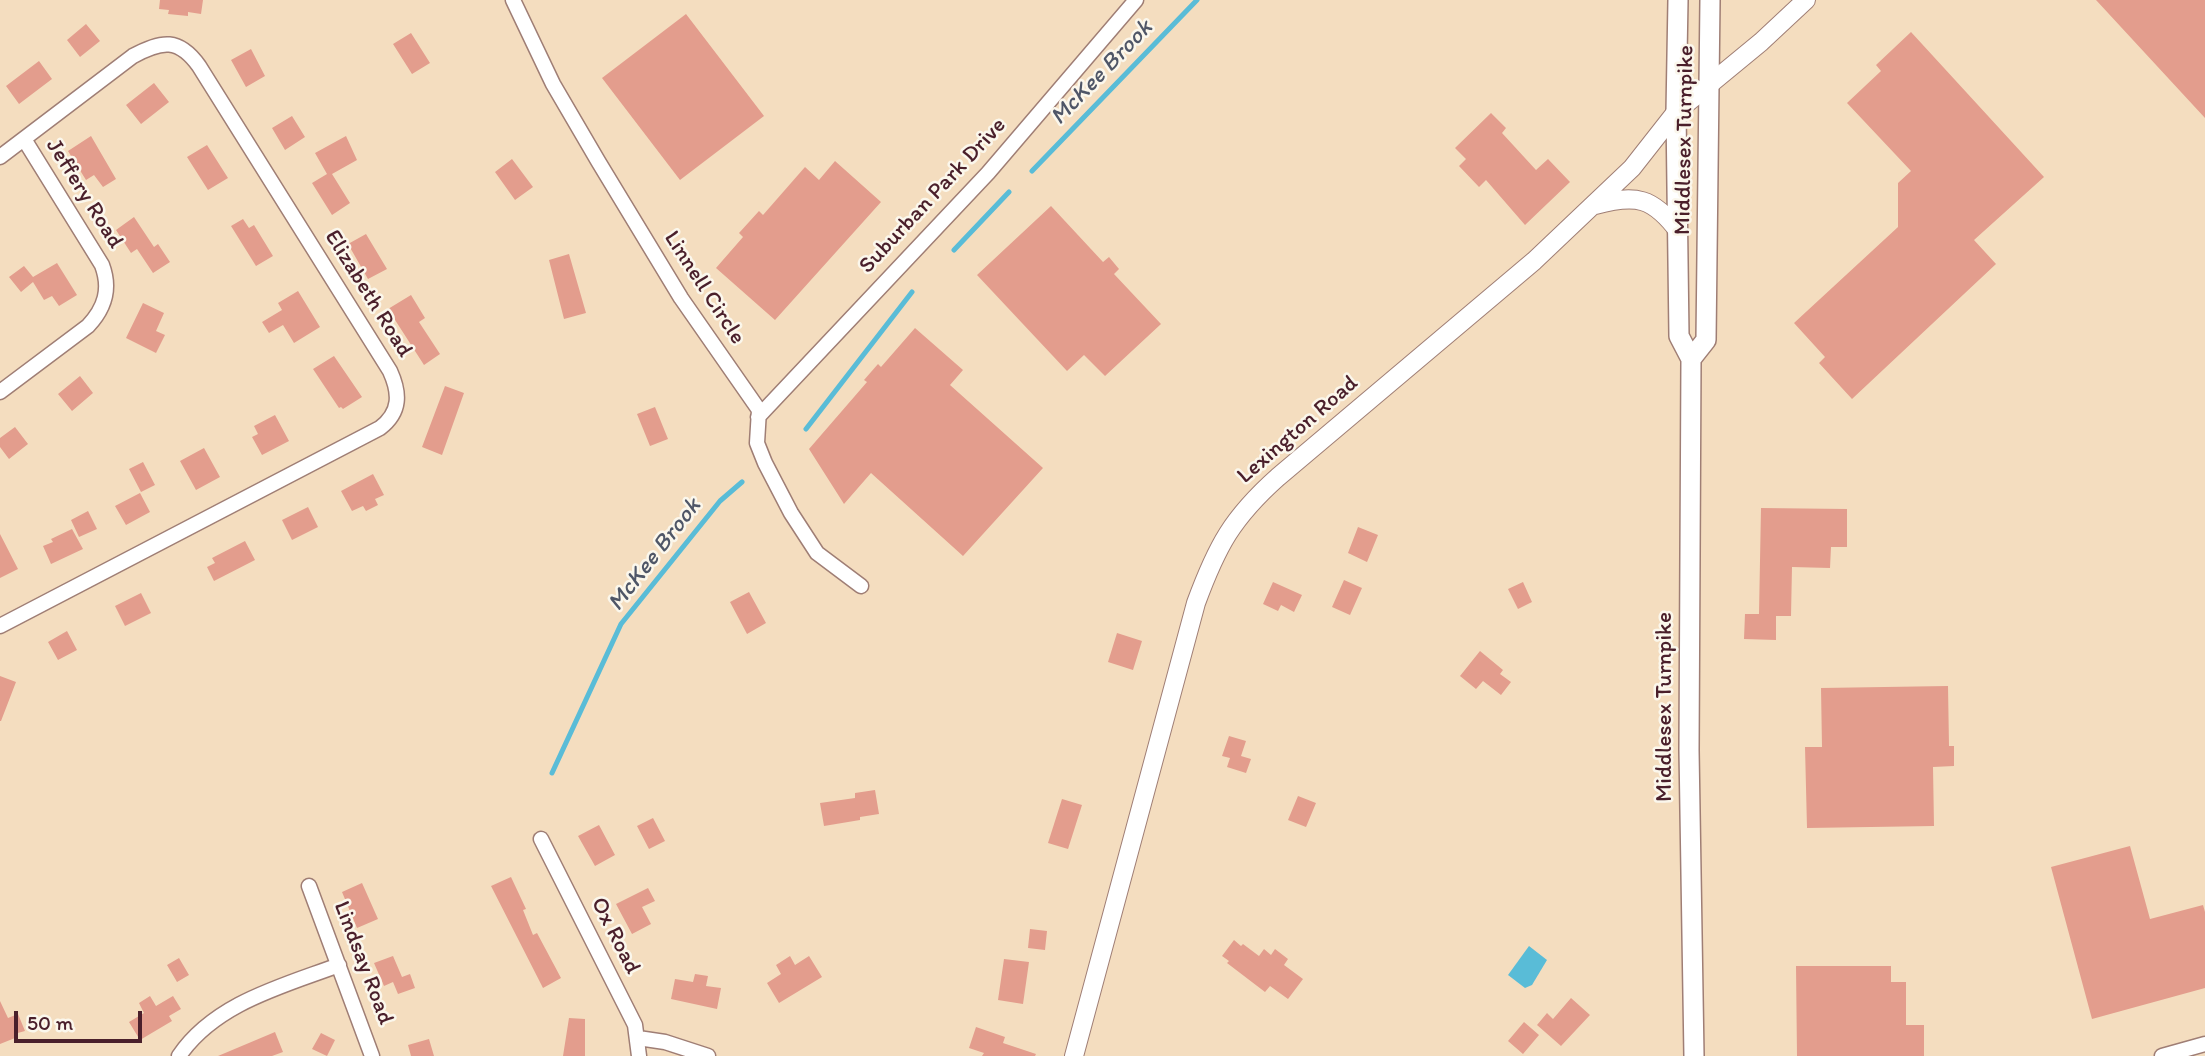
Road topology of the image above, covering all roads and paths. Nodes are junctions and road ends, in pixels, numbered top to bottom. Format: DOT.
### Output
graph roads {
  1 [pos="513,0"];
  2 [pos="1136,0"];
  3 [pos="1678,0"];
  4 [pos="1710,0"];
  5 [pos="1806,0"];
  6 [pos="1711,82"];
  7 [pos="1676,113"];
  8 [pos="23,139"];
  9 [pos="0,157"];
  10 [pos="1592,206"];
  11 [pos="1679,232"];
  12 [pos="1690,359"];
  13 [pos="0,392"];
  14 [pos="758,417"];
  15 [pos="861,586"];
  16 [pos="0,626"];
  17 [pos="541,839"];
  18 [pos="309,886"];
  19 [pos="339,965"];
  20 [pos="638,1038"];
  21 [pos="2205,1044"];
  22 [pos="179,1056"];
  23 [pos="372,1056"];
  24 [pos="639,1056"];
  25 [pos="708,1056"];
  26 [pos="1074,1056"];
  27 [pos="1694,1056"];
  28 [pos="2162,1056"];
  1 -- 14 [label="street, Linnell Circle"];
  2 -- 14 [label="street, Suburban Park Drive"];
  3 -- 7 [label="main road, Middlesex Turnpike"];
  4 -- 6 [label="main road, Middlesex Turnpike"];
  5 -- 6 [label="street, Lexington Road"];
  6 -- 7 [label="street, Lexington Road"];
  6 -- 12 [label="main road, Middlesex Turnpike"];
  7 -- 10 [label="street, Lexington Road"];
  7 -- 11 [label="main road, Middlesex Turnpike"];
  8 -- 9 [label="street, Elizabeth Road"];
  8 -- 13 [label="street, Jeffery Road"];
  8 -- 16 [label="street, Elizabeth Road"];
  10 -- 11 [label="street"];
  10 -- 26 [label="street, Lexington Road"];
  11 -- 12 [label="main road, Middlesex Turnpike"];
  12 -- 27 [label="main road, Middlesex Turnpike"];
  14 -- 15 [label="street, Linnell Circle"];
  17 -- 20 [label="street, Ox Road"];
  18 -- 19 [label="street, Lindsay Road"];
  19 -- 22 [label="street"];
  19 -- 23 [label="street, Lindsay Road"];
  20 -- 24 [label="street, Ox Road"];
  20 -- 25 [label="street"];
  21 -- 28 [label="street"];
}
